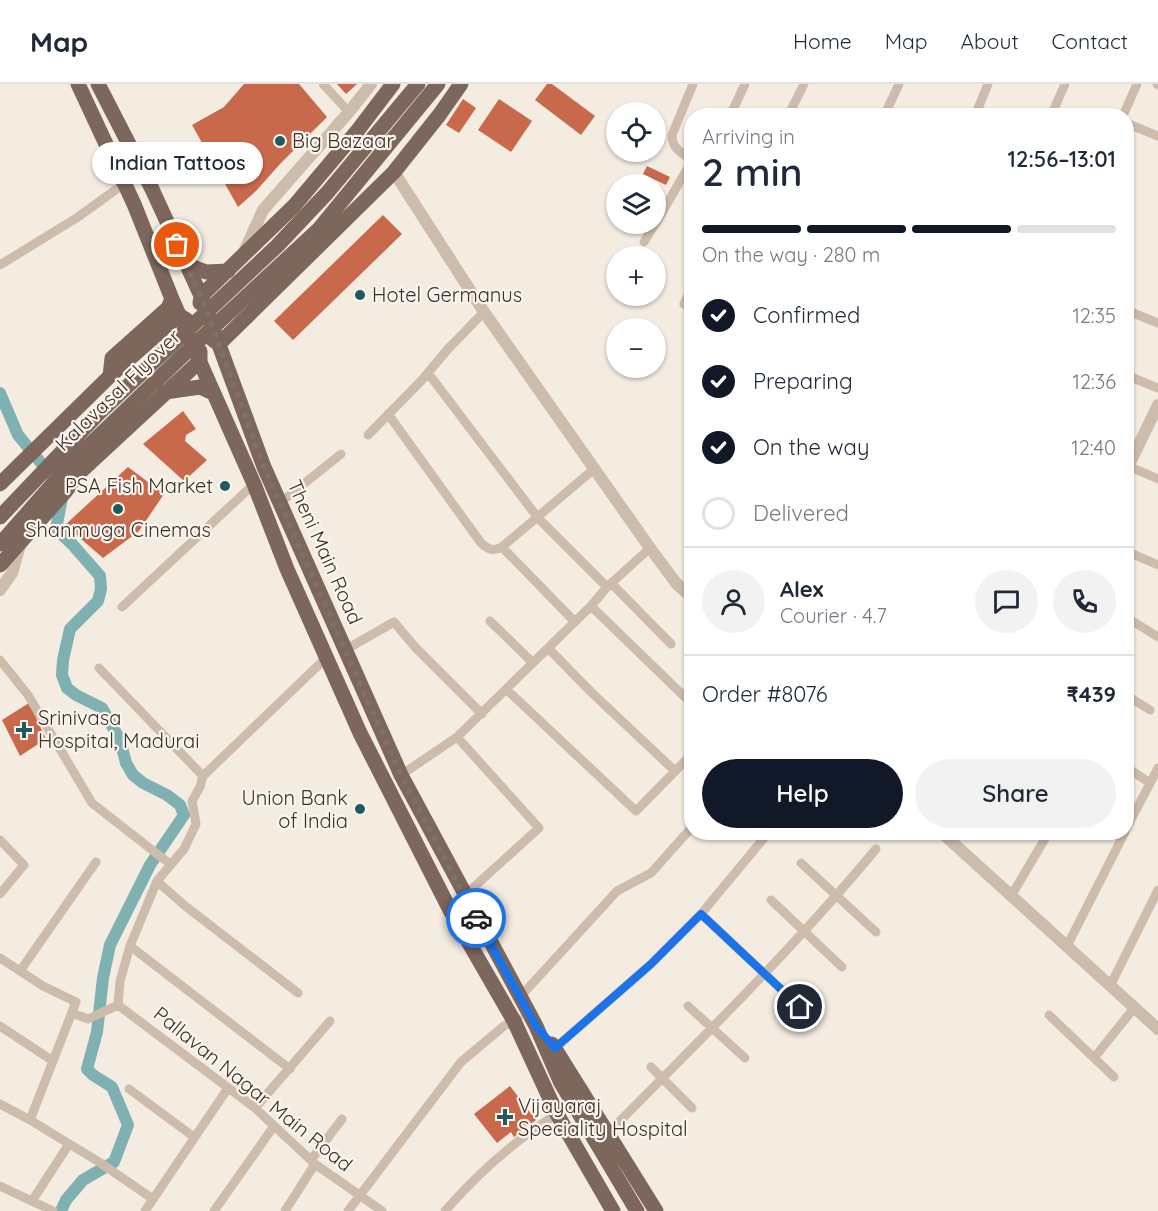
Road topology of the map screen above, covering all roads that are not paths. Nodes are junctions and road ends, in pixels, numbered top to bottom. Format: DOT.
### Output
graph roads {
  1 [pos="78,84"];
  2 [pos="98,84"];
  3 [pos="323,84"];
  4 [pos="371,84"];
  5 [pos="393,84"];
  6 [pos="418,84"];
  7 [pos="438,84"];
  8 [pos="461,84"];
  9 [pos="693,84"];
  10 [pos="745,84"];
  11 [pos="804,84"];
  12 [pos="899,84"];
  13 [pos="988,84"];
  14 [pos="1065,84"];
  15 [pos="1137,84"];
  16 [pos="734,108"];
  17 [pos="792,108"];
  18 [pos="888,108"];
  19 [pos="978,108"];
  20 [pos="1054,108"];
  21 [pos="1126,108"];
  22 [pos="349,112"];
  23 [pos="1134,126"];
  24 [pos="1158,136"];
  25 [pos="684,154"];
  26 [pos="394,172"];
  27 [pos="684,177"];
  28 [pos="125,183"];
  29 [pos="666,205"];
  30 [pos="649,234"];
  31 [pos="644,242"];
  32 [pos="242,257"];
  33 [pos="185,264"];
  34 [pos="0,265"];
  35 [pos="299,265"];
  36 [pos="228,271"];
  37 [pos="201,296"];
  38 [pos="172,299"];
  39 [pos="484,312"];
  40 [pos="1134,313"];
  41 [pos="179,315"];
  42 [pos="1158,323"];
  43 [pos="200,330"];
  44 [pos="219,344"];
  45 [pos="200,361"];
  46 [pos="428,373"];
  47 [pos="110,376"];
  48 [pos="1134,378"];
  49 [pos="233,379"];
  50 [pos="1158,388"];
  51 [pos="165,392"];
  52 [pos="213,393"];
  53 [pos="1158,405"];
  54 [pos="388,414"];
  55 [pos="1155,421"];
  56 [pos="368,435"];
  57 [pos="340,454"];
  58 [pos="1134,456"];
  59 [pos="594,469"];
  60 [pos="1134,470"];
  61 [pos="1158,479"];
  62 [pos="1,482"];
  63 [pos="254,484"];
  64 [pos="281,502"];
  65 [pos="0,517"];
  66 [pos="538,518"];
  67 [pos="21,540"];
  68 [pos="0,544"];
  69 [pos="502,548"];
  70 [pos="650,548"];
  71 [pos="1134,554"];
  72 [pos="0,565"];
  73 [pos="1158,565"];
  74 [pos="609,585"];
  75 [pos="0,590"];
  76 [pos="684,590"];
  77 [pos="122,606"];
  78 [pos="591,606"];
  79 [pos="490,621"];
  80 [pos="574,622"];
  81 [pos="1134,622"];
  82 [pos="1158,637"];
  83 [pos="671,644"];
  84 [pos="548,648"];
  85 [pos="345,650"];
  86 [pos="327,657"];
  87 [pos="0,660"];
  88 [pos="533,663"];
  89 [pos="99,668"];
  90 [pos="507,690"];
  91 [pos="684,696"];
  92 [pos="1134,700"];
  93 [pos="1150,710"];
  94 [pos="482,714"];
  95 [pos="457,737"];
  96 [pos="684,762"];
  97 [pos="1158,768"];
  98 [pos="675,771"];
  99 [pos="1134,772"];
  100 [pos="401,775"];
  101 [pos="203,776"];
  102 [pos="1150,783"];
  103 [pos="1134,815"];
  104 [pos="684,836"];
  105 [pos="0,840"];
  106 [pos="762,840"];
  107 [pos="950,840"];
  108 [pos="1044,840"];
  109 [pos="1121,840"];
  110 [pos="876,849"];
  111 [pos="167,860"];
  112 [pos="96,862"];
  113 [pos="801,863"];
  114 [pos="157,882"];
  115 [pos="1158,890"];
  116 [pos="0,894"];
  117 [pos="464,896"];
  118 [pos="837,896"];
  119 [pos="1011,896"];
  120 [pos="771,900"];
  121 [pos="701,914"];
  122 [pos="805,932"];
  123 [pos="876,932"];
  124 [pos="130,946"];
  125 [pos="1067,946"];
  126 [pos="0,958"];
  127 [pos="842,967"];
  128 [pos="20,971"];
  129 [pos="764,975"];
  130 [pos="1110,986"];
  131 [pos="298,993"];
  132 [pos="520,997"];
  133 [pos="688,1006"];
  134 [pos="114,1007"];
  135 [pos="800,1007"];
  136 [pos="1134,1008"];
  137 [pos="528,1012"];
  138 [pos="72,1014"];
  139 [pos="1049,1015"];
  140 [pos="330,1021"];
  141 [pos="517,1025"];
  142 [pos="0,1026"];
  143 [pos="536,1026"];
  144 [pos="713,1027"];
  145 [pos="1158,1029"];
  146 [pos="555,1048"];
  147 [pos="745,1058"];
  148 [pos="1094,1058"];
  149 [pos="53,1061"];
  150 [pos="651,1067"];
  151 [pos="290,1069"];
  152 [pos="1114,1077"];
  153 [pos="662,1078"];
  154 [pos="561,1083"];
  155 [pos="228,1088"];
  156 [pos="129,1089"];
  157 [pos="0,1104"];
  158 [pos="255,1108"];
  159 [pos="692,1108"];
  160 [pos="557,1114"];
  161 [pos="342,1119"];
  162 [pos="30,1120"];
  163 [pos="274,1126"];
  164 [pos="606,1134"];
  165 [pos="194,1137"];
  166 [pos="69,1144"];
  167 [pos="313,1162"];
  168 [pos="0,1186"];
  169 [pos="359,1196"];
  170 [pos="153,1199"];
  171 [pos="32,1201"];
  172 [pos="49,1210"];
  173 [pos="145,1211"];
  174 [pos="214,1211"];
  175 [pos="285,1211"];
  176 [pos="348,1211"];
  177 [pos="382,1211"];
  178 [pos="445,1211"];
  179 [pos="613,1211"];
  180 [pos="637,1211"];
  181 [pos="656,1211"];
  1 -- 28 [label="main road, Theni Main Road"];
  2 -- 33 [label="main road, Theni Main Road"];
  3 -- 22 [label="street"];
  4 -- 22 [label="street"];
  5 -- 32 [label="main road"];
  6 -- 65 [label="main road, Kalavasal Flyover, bridge"];
  7 -- 68 [label="main road, Kalavasal Flyover, bridge"];
  8 -- 26 [label="main road"];
  9 -- 25 [label="street"];
  10 -- 16 [label="street"];
  11 -- 17 [label="street"];
  12 -- 18 [label="street"];
  13 -- 19 [label="street"];
  14 -- 20 [label="street"];
  15 -- 21 [label="street"];
  22 -- 32 [label="street"];
  23 -- 24 [label="street"];
  26 -- 35 [label="main road"];
  26 -- 39 [label="street"];
  27 -- 29 [label="street"];
  28 -- 34 [label="street"];
  28 -- 38 [label="main road, Theni Main Road"];
  30 -- 31 [label="street"];
  32 -- 36 [label="main road"];
  33 -- 36 [label="main road"];
  33 -- 37 [label="main road, Theni Main Road"];
  35 -- 44 [label="main road"];
  35 -- 49 [label="main road"];
  36 -- 37 [label="main road"];
  37 -- 43 [label="main road"];
  37 -- 44 [label="main road, Theni Main Road"];
  38 -- 41 [label="main road, Theni Main Road"];
  38 -- 47 [label="main road"];
  39 -- 46 [label="street"];
  39 -- 59 [label="street"];
  40 -- 42 [label="street"];
  41 -- 43 [label="main road"];
  41 -- 45 [label="main road, Theni Main Road"];
  41 -- 47 [label="main road"];
  43 -- 44 [label="main road"];
  43 -- 45 [label="main road"];
  44 -- 49 [label="main road, Theni Main Road"];
  45 -- 51 [label="main road"];
  45 -- 52 [label="main road, Theni Main Road"];
  46 -- 54 [label="street"];
  46 -- 66 [label="street"];
  47 -- 62 [label="main road"];
  48 -- 50 [label="street"];
  49 -- 64 [label="main road, Theni Main Road"];
  51 -- 52 [label="main road"];
  51 -- 67 [label="main road"];
  52 -- 63 [label="main road, Theni Main Road"];
  53 -- 55 [label="street"];
  54 -- 56 [label="street"];
  54 -- 69 [label="street"];
  55 -- 58 [label="street"];
  57 -- 64 [label="street"];
  59 -- 66 [label="street"];
  59 -- 70 [label="street"];
  60 -- 61 [label="street"];
  63 -- 77 [label="street"];
  63 -- 86 [label="main road, Theni Main Road"];
  64 -- 85 [label="main road, Theni Main Road"];
  66 -- 69 [label="street"];
  66 -- 74 [label="street"];
  67 -- 72 [label="main road"];
  67 -- 75 [label="street"];
  69 -- 80 [label="street"];
  70 -- 74 [label="street"];
  70 -- 76 [label="street"];
  71 -- 73 [label="street"];
  74 -- 78 [label="street"];
  74 -- 83 [label="street"];
  78 -- 80 [label="street"];
  78 -- 91 [label="street"];
  79 -- 88 [label="street"];
  80 -- 84 [label="street"];
  81 -- 82 [label="street"];
  84 -- 88 [label="street"];
  84 -- 98 [label="street"];
  85 -- 94 [label="street"];
  85 -- 100 [label="main road, Theni Main Road"];
  86 -- 101 [label="street"];
  86 -- 141 [label="main road, Theni Main Road"];
  87 -- 111 [label="street"];
  88 -- 90 [label="street"];
  89 -- 101 [label="street"];
  90 -- 94 [label="street"];
  90 -- 98 [label="street"];
  92 -- 93 [label="street"];
  94 -- 95 [label="street"];
  95 -- 100 [label="street"];
  95 -- 117 [label="street"];
  96 -- 98 [label="street"];
  97 -- 102 [label="street"];
  99 -- 102 [label="street"];
  100 -- 117 [label="main road, Theni Main Road"];
  101 -- 111 [label="street"];
  102 -- 103 [label="street"];
  104 -- 132 [label="street"];
  105 -- 116 [label="street"];
  106 -- 121 [label="street"];
  107 -- 119 [label="street"];
  108 -- 119 [label="street"];
  109 -- 125 [label="street"];
  110 -- 118 [label="street"];
  111 -- 114 [label="street"];
  112 -- 128 [label="street"];
  113 -- 118 [label="street"];
  114 -- 124 [label="street"];
  114 -- 131 [label="street"];
  115 -- 130 [label="street"];
  117 -- 132 [label="main road, Theni Main Road"];
  118 -- 122 [label="street"];
  118 -- 123 [label="street"];
  119 -- 125 [label="street"];
  120 -- 122 [label="street"];
  121 -- 129 [label="street"];
  121 -- 146 [label="street"];
  122 -- 127 [label="street"];
  122 -- 129 [label="street"];
  124 -- 134 [label="street"];
  124 -- 151 [label="street"];
  125 -- 130 [label="street"];
  126 -- 128 [label="street"];
  128 -- 138 [label="street"];
  129 -- 135 [label="street"];
  129 -- 144 [label="street"];
  130 -- 136 [label="street"];
  132 -- 137 [label="main road, Theni Main Road"];
  133 -- 144 [label="street"];
  134 -- 138 [label="street"];
  134 -- 155 [label="street, Pallavan Nagar Main Road"];
  136 -- 145 [label="street"];
  136 -- 148 [label="street"];
  137 -- 141 [label="street"];
  137 -- 143 [label="main road, Theni Main Road"];
  138 -- 149 [label="street"];
  139 -- 148 [label="street"];
  140 -- 151 [label="street"];
  141 -- 154 [label="main road, Theni Main Road"];
  141 -- 160 [label="main road, Theni Main Road"];
  141 -- 169 [label="street"];
  142 -- 149 [label="street"];
  143 -- 146 [label="main road, Theni Main Road"];
  143 -- 154 [label="main road, Theni Main Road"];
  144 -- 147 [label="street"];
  144 -- 153 [label="street"];
  146 -- 164 [label="main road, Theni Main Road"];
  148 -- 152 [label="street"];
  149 -- 162 [label="street"];
  150 -- 153 [label="street"];
  151 -- 158 [label="street"];
  153 -- 159 [label="street"];
  153 -- 164 [label="street"];
  154 -- 180 [label="main road"];
  155 -- 158 [label="street, Pallavan Nagar Main Road"];
  155 -- 165 [label="street"];
  156 -- 165 [label="street"];
  157 -- 162 [label="street"];
  158 -- 163 [label="street, Pallavan Nagar Main Road"];
  160 -- 178 [label="street"];
  160 -- 179 [label="main road, Theni Main Road"];
  161 -- 167 [label="street"];
  162 -- 166 [label="street"];
  163 -- 167 [label="street, Pallavan Nagar Main Road"];
  163 -- 174 [label="street"];
  164 -- 181 [label="main road, Theni Main Road"];
  165 -- 170 [label="street"];
  166 -- 170 [label="street"];
  166 -- 171 [label="street"];
  167 -- 169 [label="street, Pallavan Nagar Main Road"];
  167 -- 175 [label="street"];
  168 -- 171 [label="street"];
  169 -- 176 [label="street"];
  169 -- 177 [label="street, Pallavan Nagar Main Road"];
  170 -- 173 [label="street"];
  171 -- 172 [label="street"];
}
